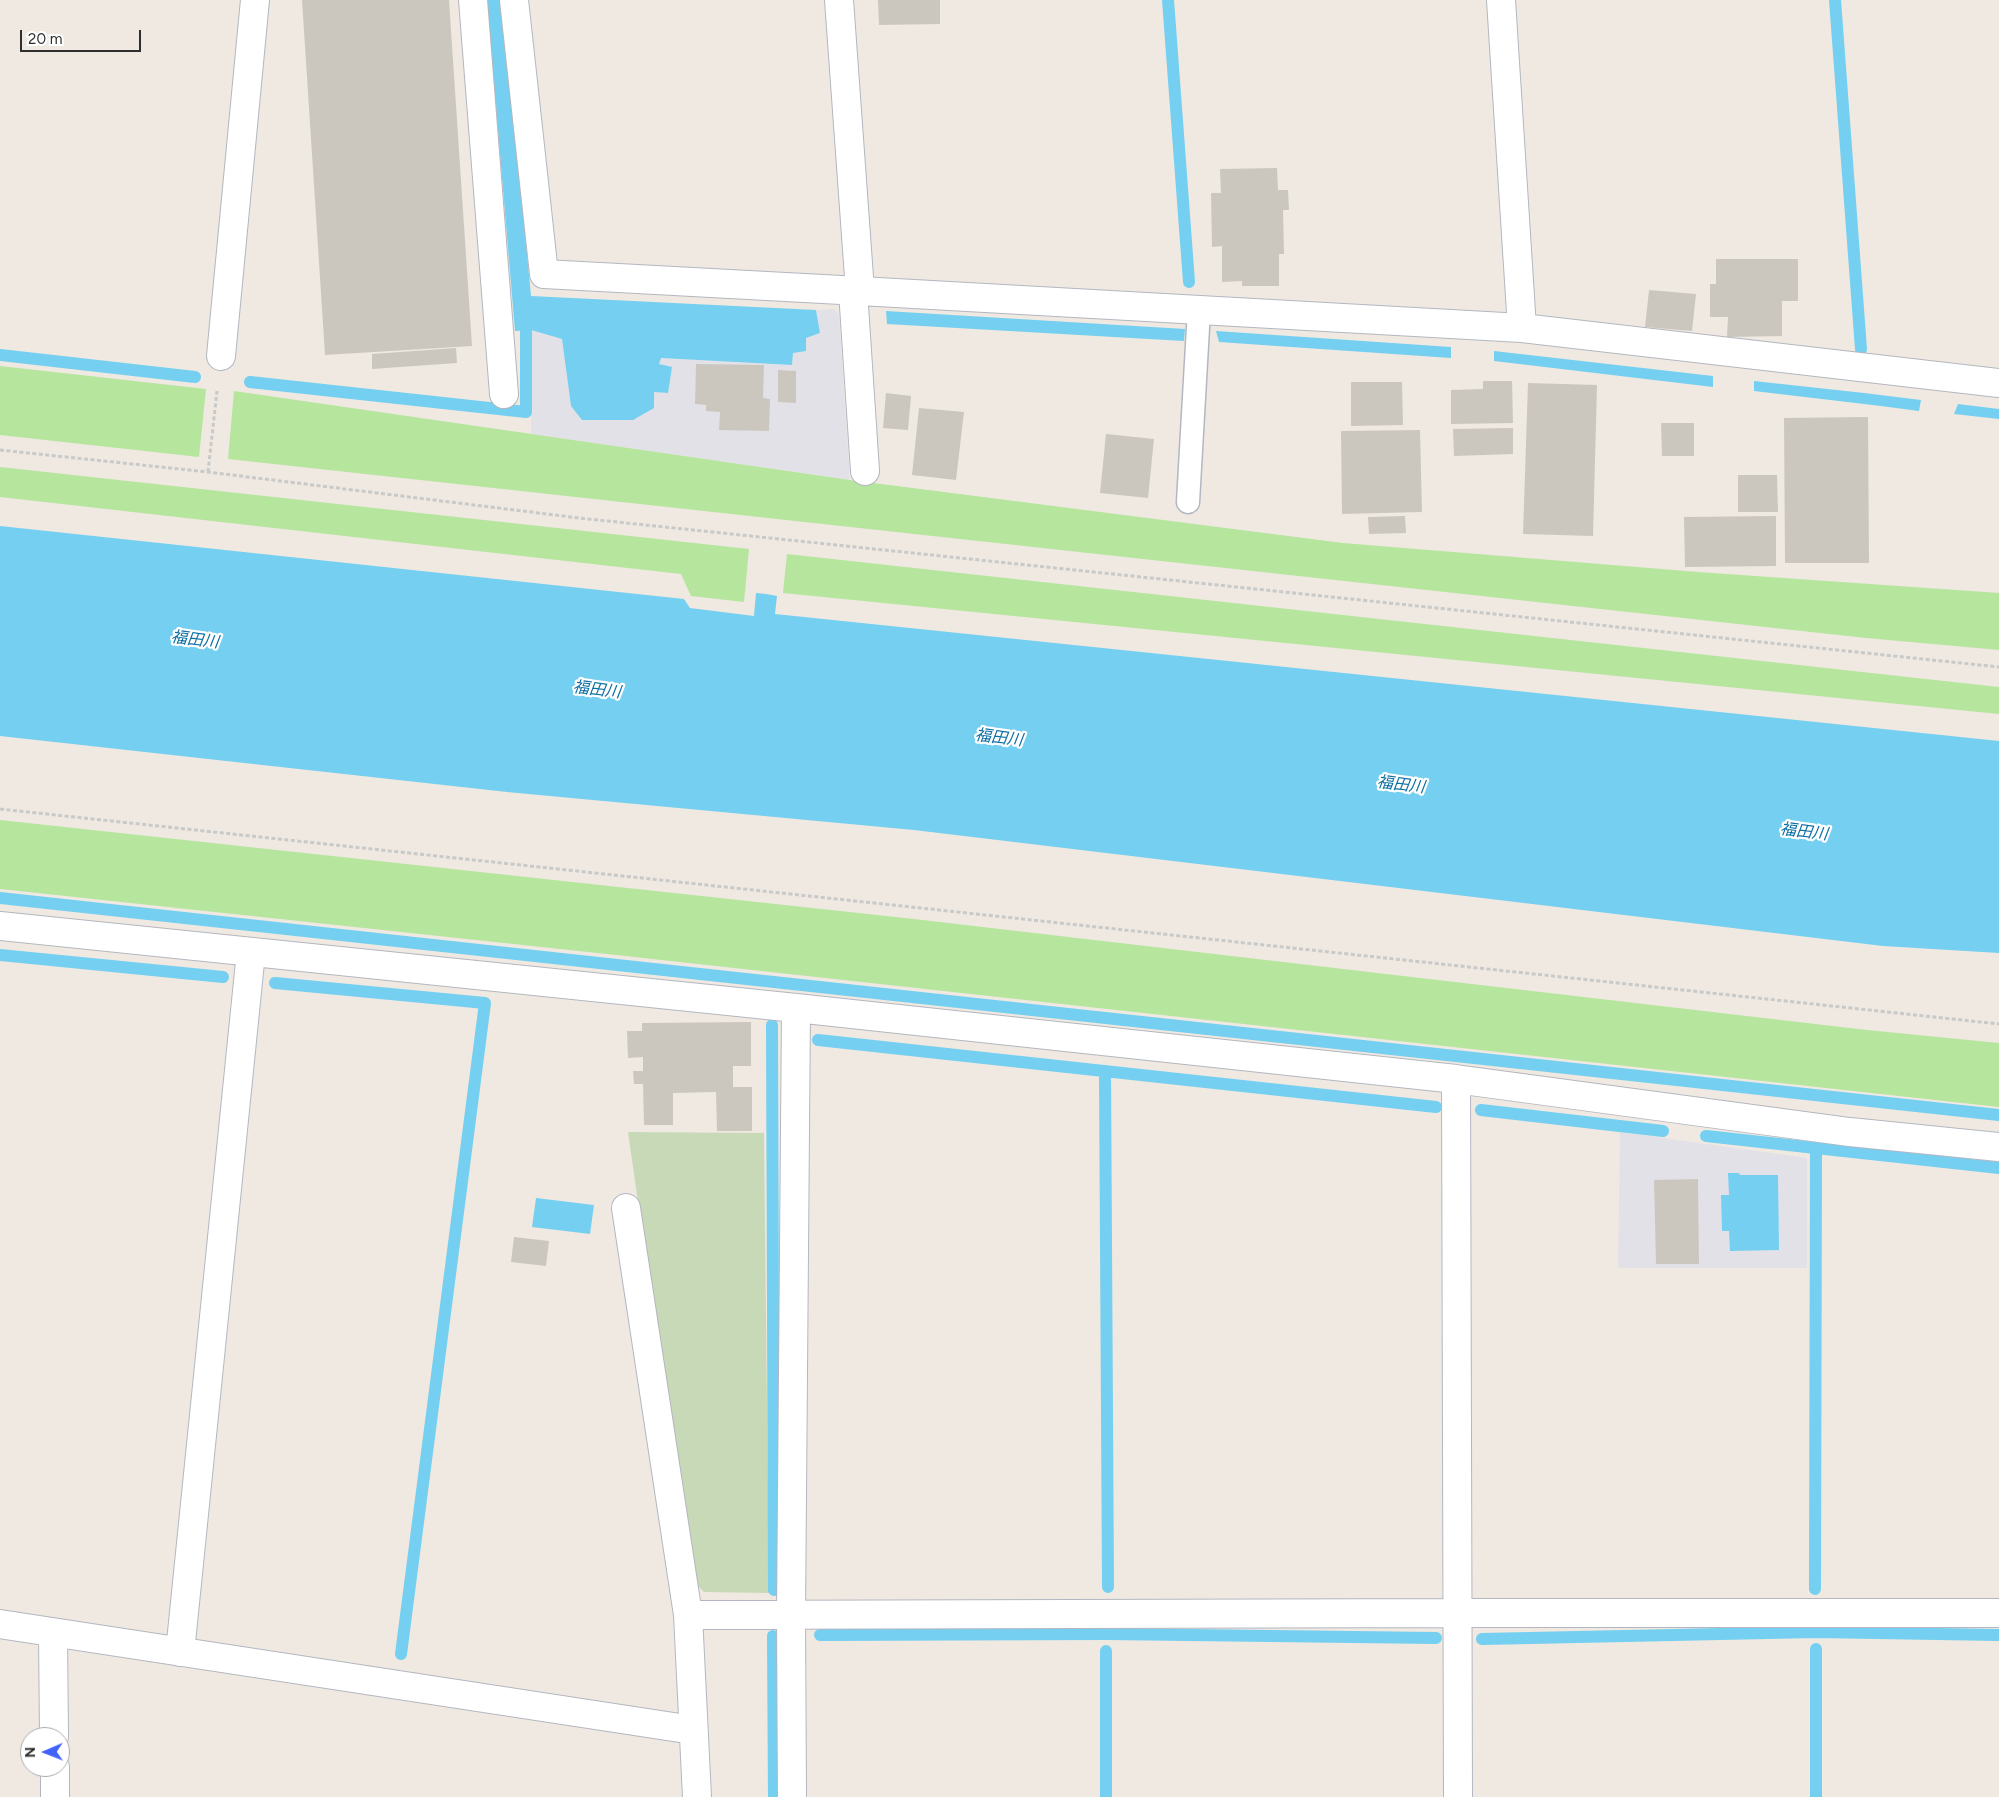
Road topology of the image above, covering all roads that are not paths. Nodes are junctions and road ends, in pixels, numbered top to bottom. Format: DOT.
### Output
graph roads {
  1 [pos="255,0"];
  2 [pos="473,0"];
  3 [pos="514,0"];
  4 [pos="839,0"];
  5 [pos="1501,0"];
  6 [pos="856,291"];
  7 [pos="1198,310"];
  8 [pos="1522,328"];
  9 [pos="222,356"];
  10 [pos="1999,383"];
  11 [pos="504,394"];
  12 [pos="865,471"];
  13 [pos="1188,502"];
  14 [pos="0,926"];
  15 [pos="251,952"];
  16 [pos="796,1008"];
  17 [pos="1456,1079"];
  18 [pos="1999,1147"];
  19 [pos="626,1208"];
  20 [pos="1458,1612"];
  21 [pos="1999,1613"];
  22 [pos="791,1615"];
  23 [pos="688,1616"];
  24 [pos="0,1624"];
  25 [pos="53,1633"];
  26 [pos="180,1652"];
  27 [pos="54,1727"];
  28 [pos="693,1730"];
  29 [pos="55,1777"];
  30 [pos="55,1797"];
  31 [pos="697,1797"];
  32 [pos="792,1797"];
  33 [pos="1458,1797"];
  1 -- 9 [label="street"];
  2 -- 11 [label="street"];
  3 -- 6 [label="street"];
  4 -- 6 [label="street"];
  5 -- 8 [label="street"];
  6 -- 7 [label="street"];
  6 -- 12 [label="street"];
  7 -- 8 [label="street"];
  7 -- 13 [label="lane"];
  8 -- 10 [label="street"];
  14 -- 15 [label="street"];
  15 -- 16 [label="street"];
  15 -- 26 [label="street"];
  16 -- 17 [label="street"];
  16 -- 22 [label="street"];
  17 -- 18 [label="street"];
  17 -- 20 [label="street"];
  19 -- 23 [label="street"];
  20 -- 21 [label="street"];
  20 -- 22 [label="street"];
  20 -- 33 [label="street"];
  22 -- 23 [label="street"];
  22 -- 32 [label="street"];
  23 -- 28 [label="street"];
  24 -- 25 [label="street"];
  25 -- 26 [label="street"];
  25 -- 27 [label="street"];
  26 -- 28 [label="street"];
  28 -- 31 [label="street"];
  29 -- 30 [label="street"];
}
